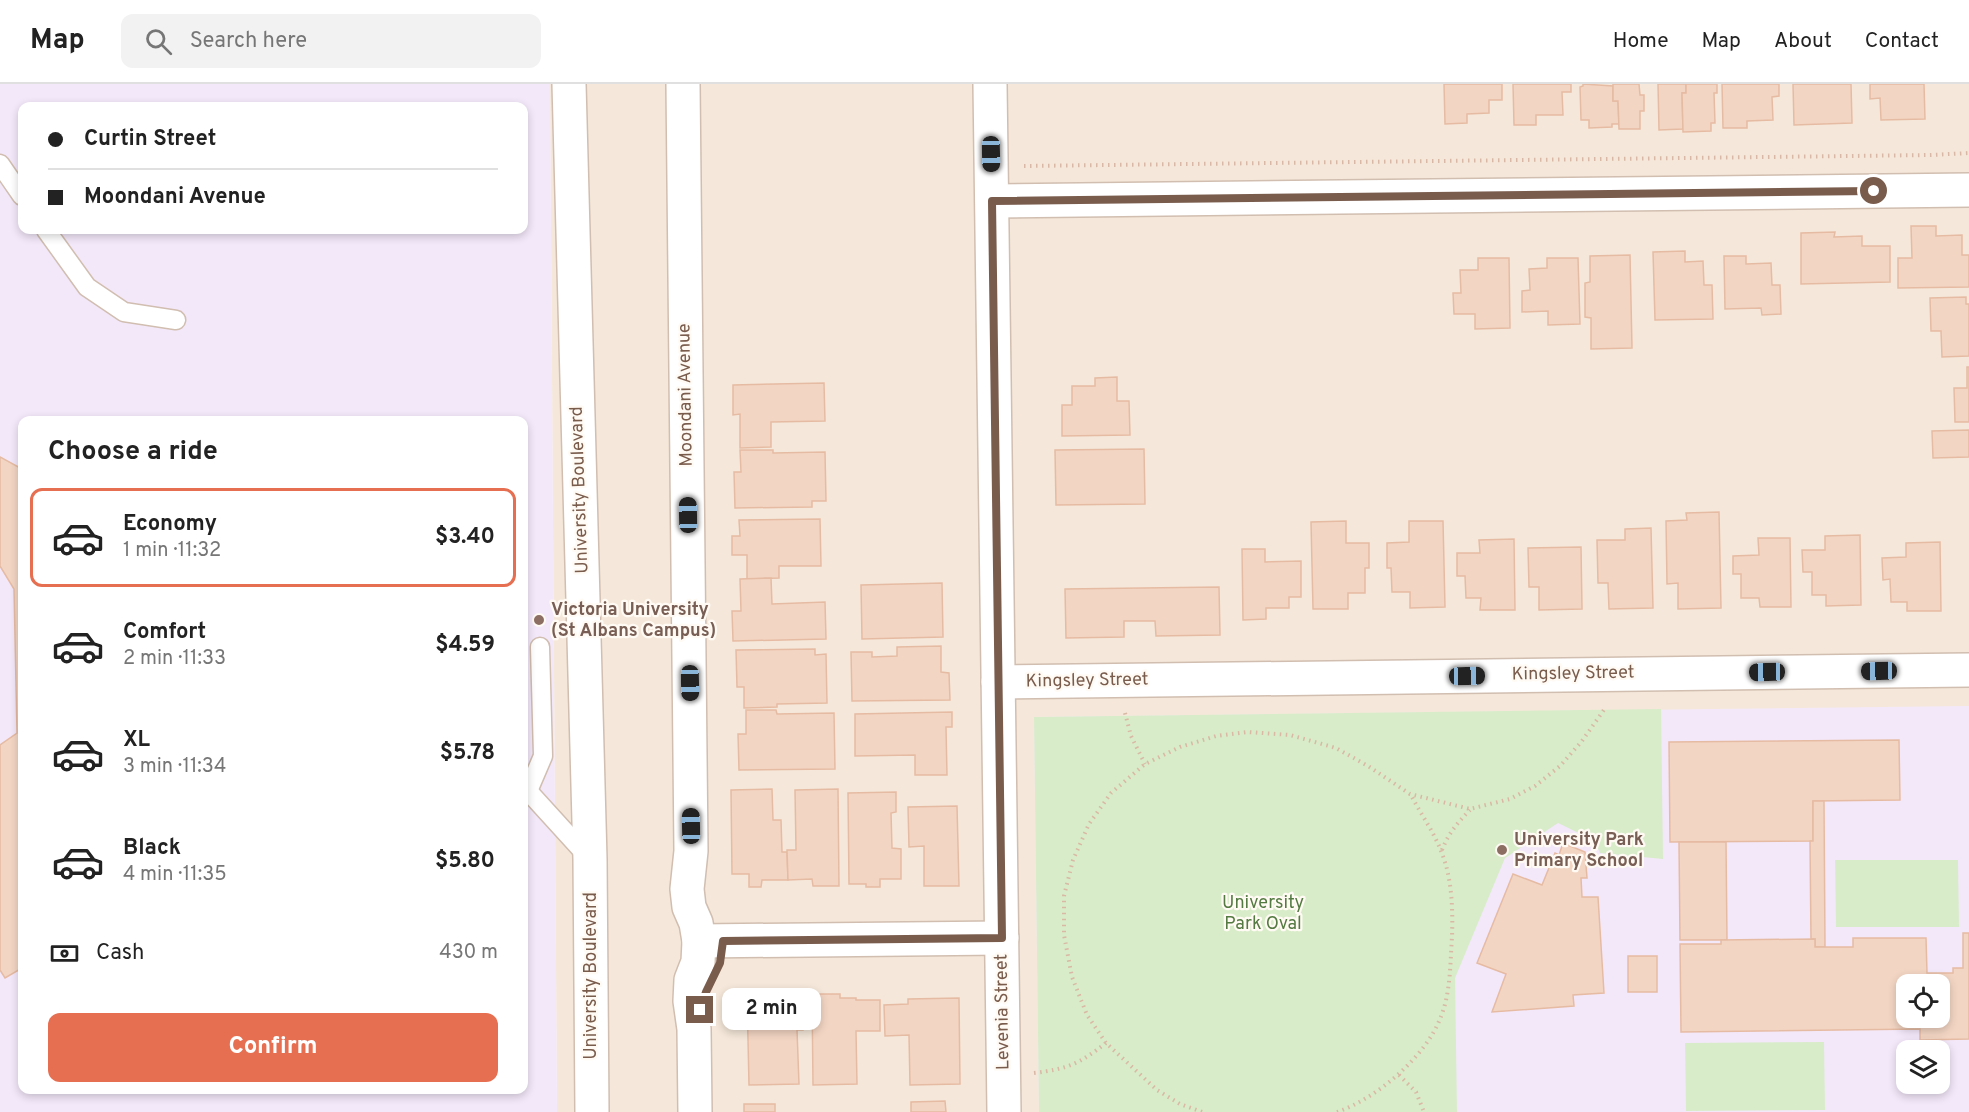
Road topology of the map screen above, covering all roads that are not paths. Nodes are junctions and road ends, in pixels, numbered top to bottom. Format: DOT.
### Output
graph roads {
  1 [pos="569,84"];
  2 [pos="683,84"];
  3 [pos="990,84"];
  4 [pos="0,164"];
  5 [pos="18,190"];
  6 [pos="1969,190"];
  7 [pos="992,201"];
  8 [pos="49,234"];
  9 [pos="176,320"];
  10 [pos="540,646"];
  11 [pos="1969,670"];
  12 [pos="998,682"];
  13 [pos="528,787"];
  14 [pos="528,793"];
  15 [pos="591,859"];
  16 [pos="1002,938"];
  17 [pos="711,941"];
  18 [pos="592,1112"];
  19 [pos="695,1112"];
  20 [pos="1004,1112"];
  1 -- 15 [label="street, University Boulevard"];
  2 -- 17 [label="street, Moondani Avenue"];
  3 -- 7 [label="street, Levenia Street"];
  4 -- 5 [label="lane"];
  6 -- 7 [label="street"];
  7 -- 12 [label="street, Levenia Street"];
  8 -- 9 [label="lane"];
  10 -- 13 [label="lane"];
  11 -- 12 [label="street, Kingsley Street"];
  12 -- 16 [label="street, Levenia Street"];
  14 -- 15 [label="lane"];
  15 -- 18 [label="street, University Boulevard"];
  16 -- 17 [label="street"];
  16 -- 20 [label="street, Levenia Street"];
  17 -- 19 [label="street, Moondani Avenue"];
}
